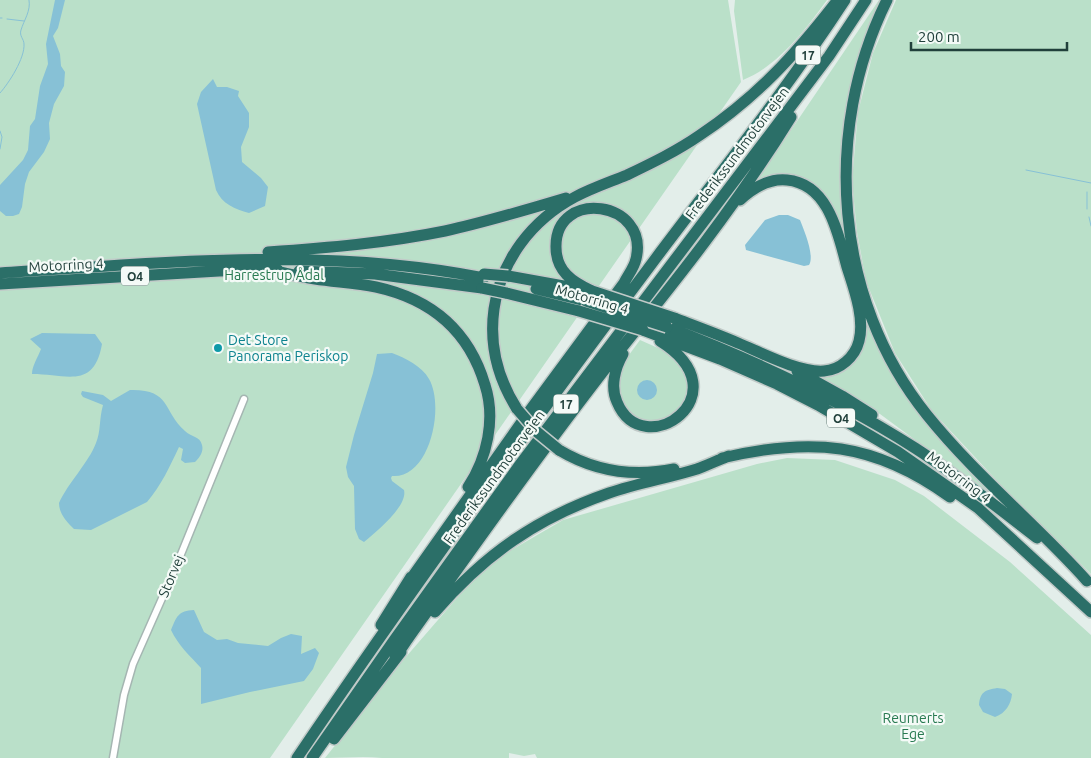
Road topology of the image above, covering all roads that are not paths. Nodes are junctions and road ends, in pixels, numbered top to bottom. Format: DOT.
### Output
graph roads {
  1 [pos="838,0"];
  2 [pos="845,0"];
  3 [pos="866,0"];
  4 [pos="887,0"];
  5 [pos="829,56"];
  6 [pos="589,190"];
  7 [pos="709,236"];
  8 [pos="152,263"];
  9 [pos="270,270"];
  10 [pos="0,273"];
  11 [pos="483,280"];
  12 [pos="0,284"];
  13 [pos="507,284"];
  14 [pos="586,301"];
  15 [pos="665,330"];
  16 [pos="639,332"];
  17 [pos="767,356"];
  18 [pos="244,398"];
  19 [pos="914,448"];
  20 [pos="729,456"];
  21 [pos="1004,533"];
  22 [pos="408,583"];
  23 [pos="1089,583"];
  24 [pos="1091,612"];
  25 [pos="395,658"];
  26 [pos="353,676"];
  27 [pos="113,758"];
  28 [pos="297,758"];
  29 [pos="312,758"];
  30 [pos="319,758"];
  1 -- 6 [label="highway"];
  2 -- 26 [label="highway, Frederikssundmotorvejen / 17"];
  3 -- 5 [label="highway, Frederikssundmotorvejen / 17"];
  4 -- 23 [label="highway"];
  5 -- 7 [label="highway"];
  5 -- 29 [label="highway, Frederikssundmotorvejen / 17"];
  6 -- 8 [label="highway"];
  6 -- 20 [label="highway, bridge"];
  7 -- 16 [label="highway"];
  7 -- 17 [label="highway"];
  8 -- 10 [label="highway, Motorring 4 / O4"];
  8 -- 11 [label="highway, Motorring 4 / O4"];
  9 -- 11 [label="highway, Motorring 4 / O4"];
  9 -- 12 [label="highway, Motorring 4 / O4"];
  9 -- 22 [label="highway"];
  11 -- 13 [label="highway, Motorring 4 / O4"];
  13 -- 14 [label="highway, Motorring 4 / O4"];
  13 -- 14 [label="highway"];
  14 -- 15 [label="highway, Motorring 4 / O4, bridge"];
  14 -- 16 [label="highway, Motorring 4 / O4, bridge"];
  14 -- 22 [label="highway"];
  15 -- 16 [label="highway"];
  15 -- 16 [label="highway"];
  15 -- 17 [label="highway"];
  15 -- 19 [label="highway, Motorring 4 / O4"];
  15 -- 21 [label="highway, Motorring 4 / O4"];
  16 -- 25 [label="highway"];
  17 -- 19 [label="highway"];
  18 -- 27 [label="street, Storvej"];
  19 -- 23 [label="highway, Motorring 4 / O4"];
  20 -- 21 [label="highway"];
  20 -- 25 [label="highway"];
  21 -- 24 [label="highway, Motorring 4 / O4"];
  22 -- 26 [label="highway"];
  25 -- 30 [label="highway"];
  26 -- 28 [label="highway, Frederikssundmotorvejen / 17"];
}
